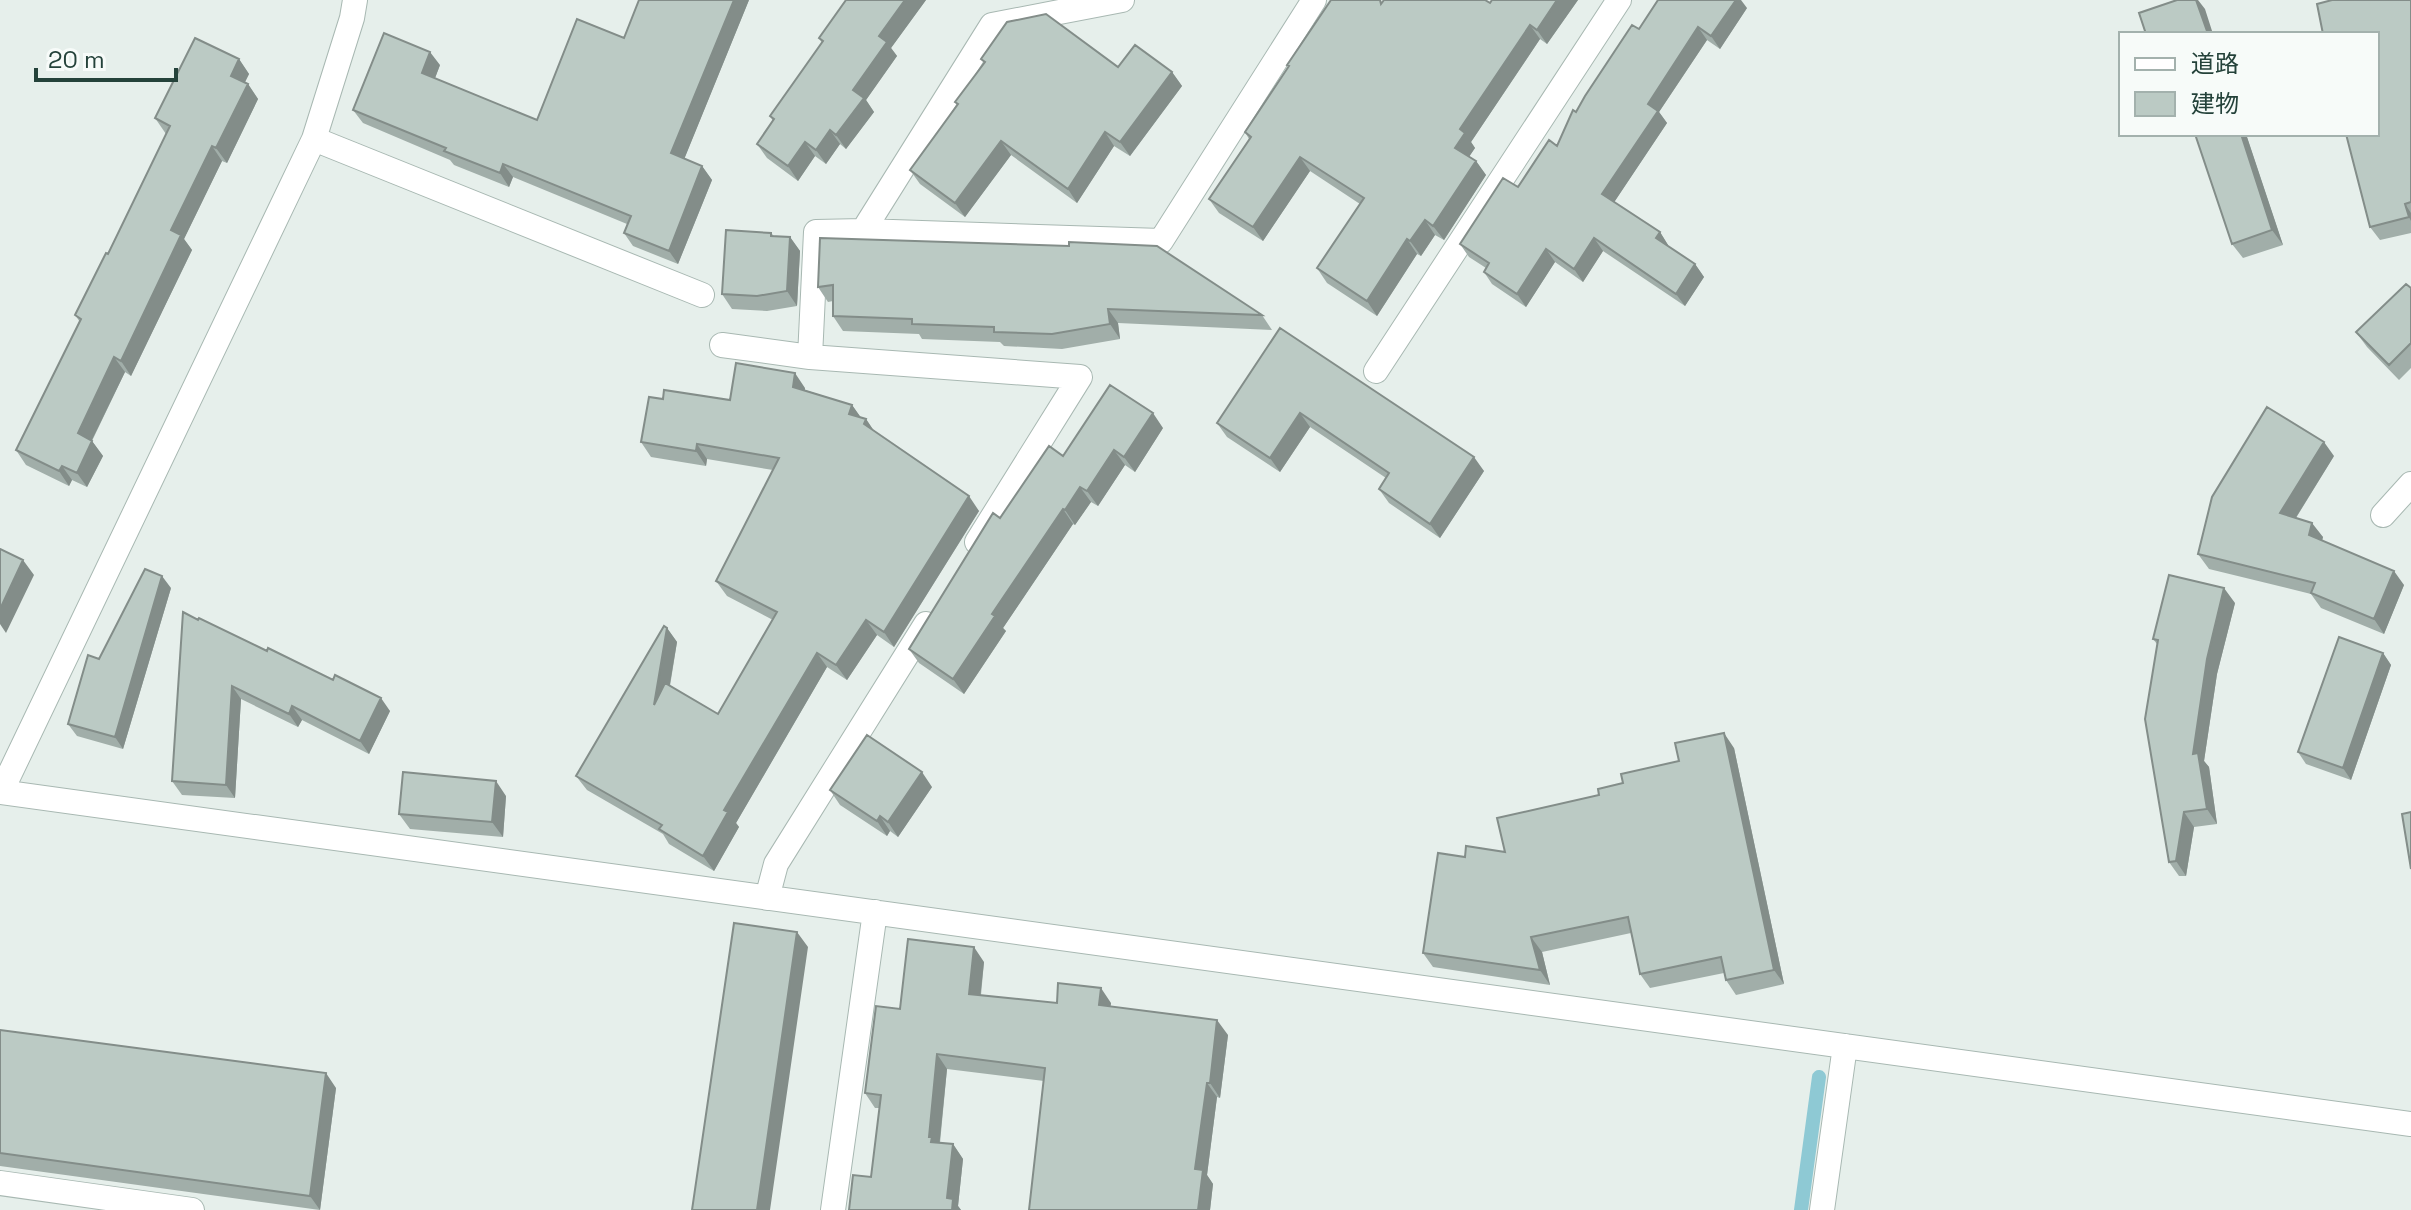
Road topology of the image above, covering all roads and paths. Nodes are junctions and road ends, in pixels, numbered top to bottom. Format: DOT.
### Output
graph roads {
  1 [pos="355,0"];
  2 [pos="1122,0"];
  3 [pos="1314,0"];
  4 [pos="1619,0"];
  5 [pos="314,139"];
  6 [pos="863,231"];
  7 [pos="702,295"];
  8 [pos="722,345"];
  9 [pos="810,357"];
  10 [pos="1376,371"];
  11 [pos="2411,484"];
  12 [pos="2383,515"];
  13 [pos="962,566"];
  14 [pos="937,607"];
  15 [pos="0,792"];
  16 [pos="767,898"];
  17 [pos="875,912"];
  18 [pos="1845,1046"];
  19 [pos="2411,1124"];
  20 [pos="0,1183"];
  21 [pos="192,1210"];
  22 [pos="833,1210"];
  23 [pos="1822,1210"];
  1 -- 5 [label="street"];
  2 -- 6 [label="street"];
  3 -- 6 [label="street"];
  4 -- 10 [label="street"];
  5 -- 7 [label="street"];
  5 -- 15 [label="street"];
  6 -- 9 [label="street"];
  8 -- 9 [label="street"];
  9 -- 13 [label="street"];
  11 -- 12 [label="street"];
  14 -- 16 [label="street"];
  15 -- 16 [label="street"];
  16 -- 17 [label="street"];
  17 -- 18 [label="street"];
  17 -- 22 [label="street"];
  18 -- 19 [label="street"];
  18 -- 23 [label="street"];
  20 -- 21 [label="street"];
}
